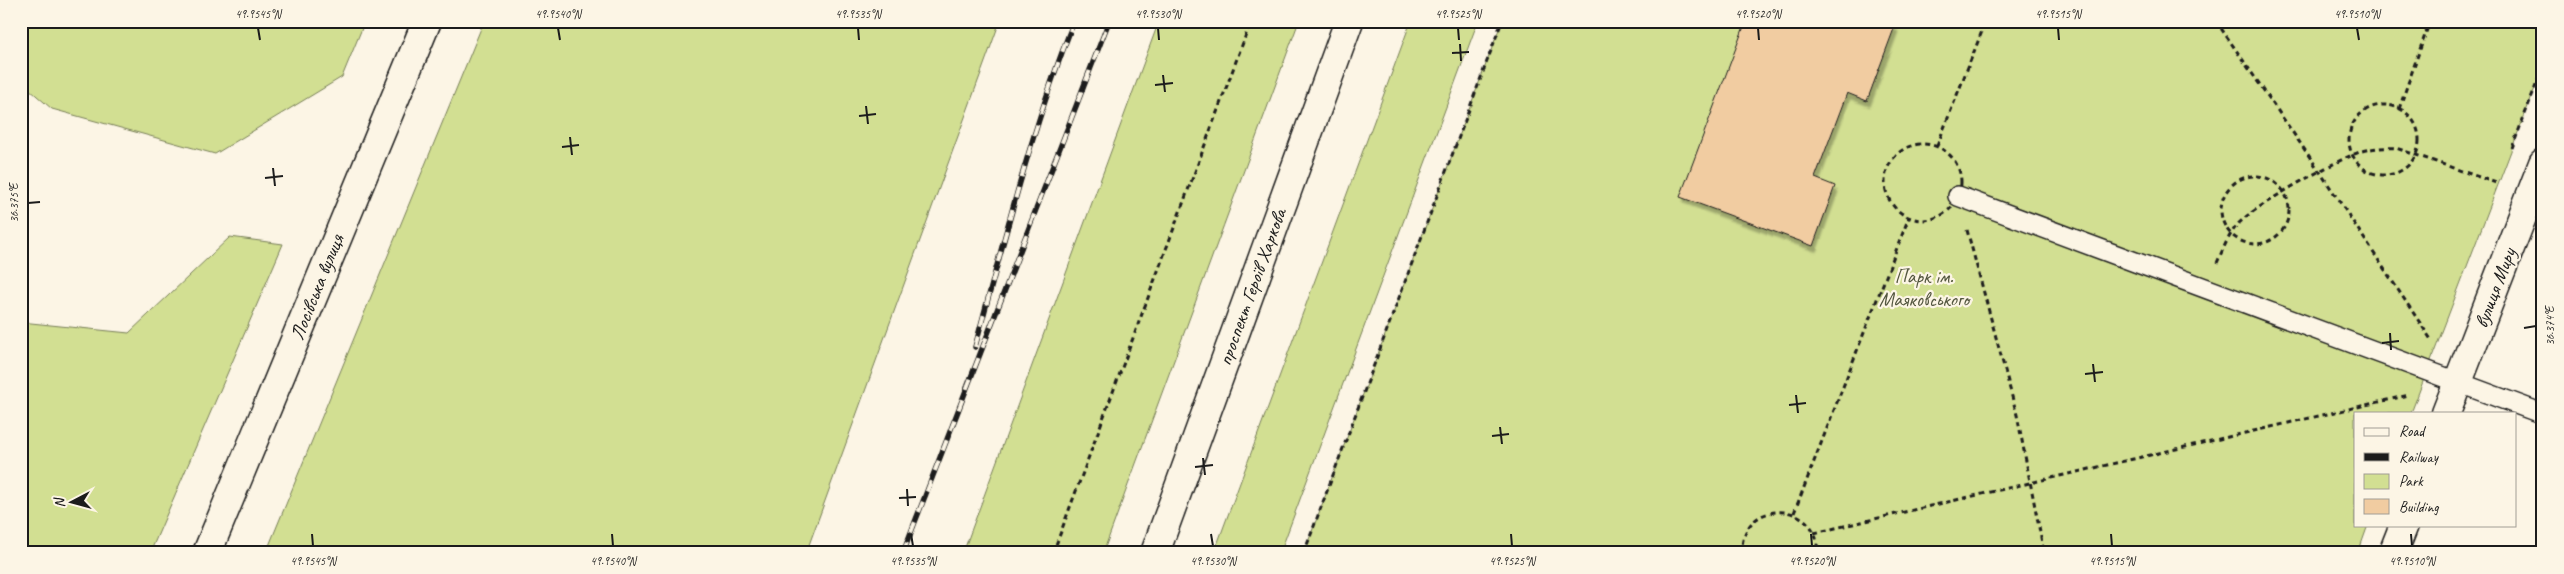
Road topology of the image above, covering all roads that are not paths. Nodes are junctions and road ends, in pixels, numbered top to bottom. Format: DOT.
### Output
graph roads {
  1 [pos="427,21"];
  2 [pos="1348,21"];
  3 [pos="2543,163"];
  4 [pos="1959,200"];
  5 [pos="2458,383"];
  6 [pos="2446,412"];
  7 [pos="2543,414"];
  8 [pos="2404,526"];
  9 [pos="207,553"];
  10 [pos="1155,553"];
  11 [pos="2394,553"];
  1 -- 9 [label="main road, Лосівська вулиця"];
  2 -- 10 [label="main road, проспект Героїв Харкова"];
  3 -- 5 [label="main road, вулиця Миру"];
  4 -- 5 [label="lane"];
  5 -- 6 [label="main road, вулиця Миру"];
  5 -- 7 [label="lane"];
  8 -- 11 [label="main road"];
}
